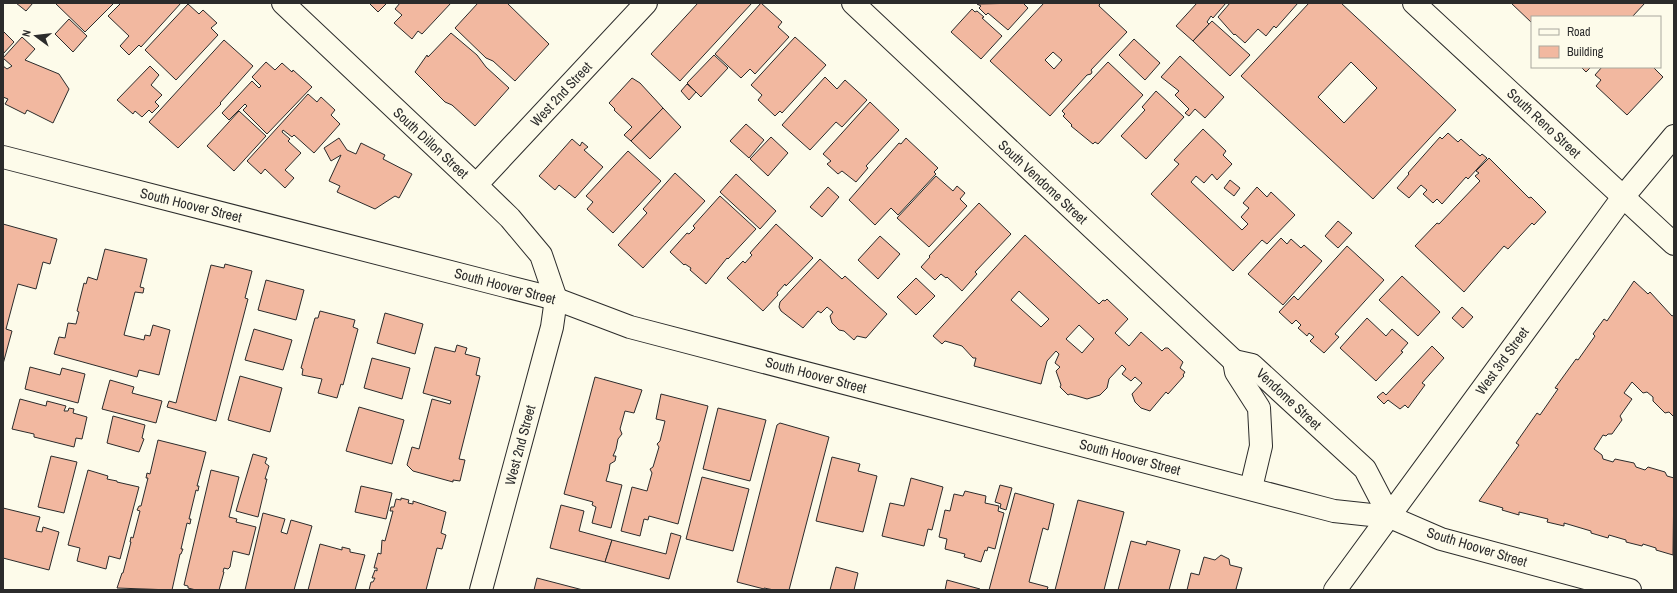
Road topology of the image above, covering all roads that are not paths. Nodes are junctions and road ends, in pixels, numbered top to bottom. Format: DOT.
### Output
graph roads {
  1 [pos="282,3"];
  2 [pos="646,3"];
  3 [pos="852,3"];
  4 [pos="1414,3"];
  5 [pos="1674,136"];
  6 [pos="3,157"];
  7 [pos="476,185"];
  8 [pos="1623,197"];
  9 [pos="1674,244"];
  10 [pos="556,299"];
  11 [pos="1234,361"];
  12 [pos="1251,488"];
  13 [pos="1390,517"];
  14 [pos="482,590"];
  15 [pos="1335,590"];
  16 [pos="1630,590"];
  1 -- 7 [label="street, South Dillon Street"];
  2 -- 7 [label="street, West 2nd Street"];
  3 -- 11 [label="street, South Vendome Street"];
  4 -- 8 [label="street, South Reno Street"];
  5 -- 8 [label="street, West 3rd Street"];
  6 -- 10 [label="street, South Hoover Street"];
  7 -- 10 [label="street, South Dillon Street"];
  8 -- 9 [label="street, South Reno Street"];
  8 -- 13 [label="street, West 3rd Street"];
  10 -- 12 [label="street, South Hoover Street"];
  10 -- 14 [label="street, West 2nd Street"];
  11 -- 12 [label="street, Vendome Street"];
  11 -- 13 [label="street, Vendome Street"];
  12 -- 13 [label="street, South Hoover Street"];
  13 -- 15 [label="street, West 3rd Street"];
  13 -- 16 [label="street, South Hoover Street"];
}
